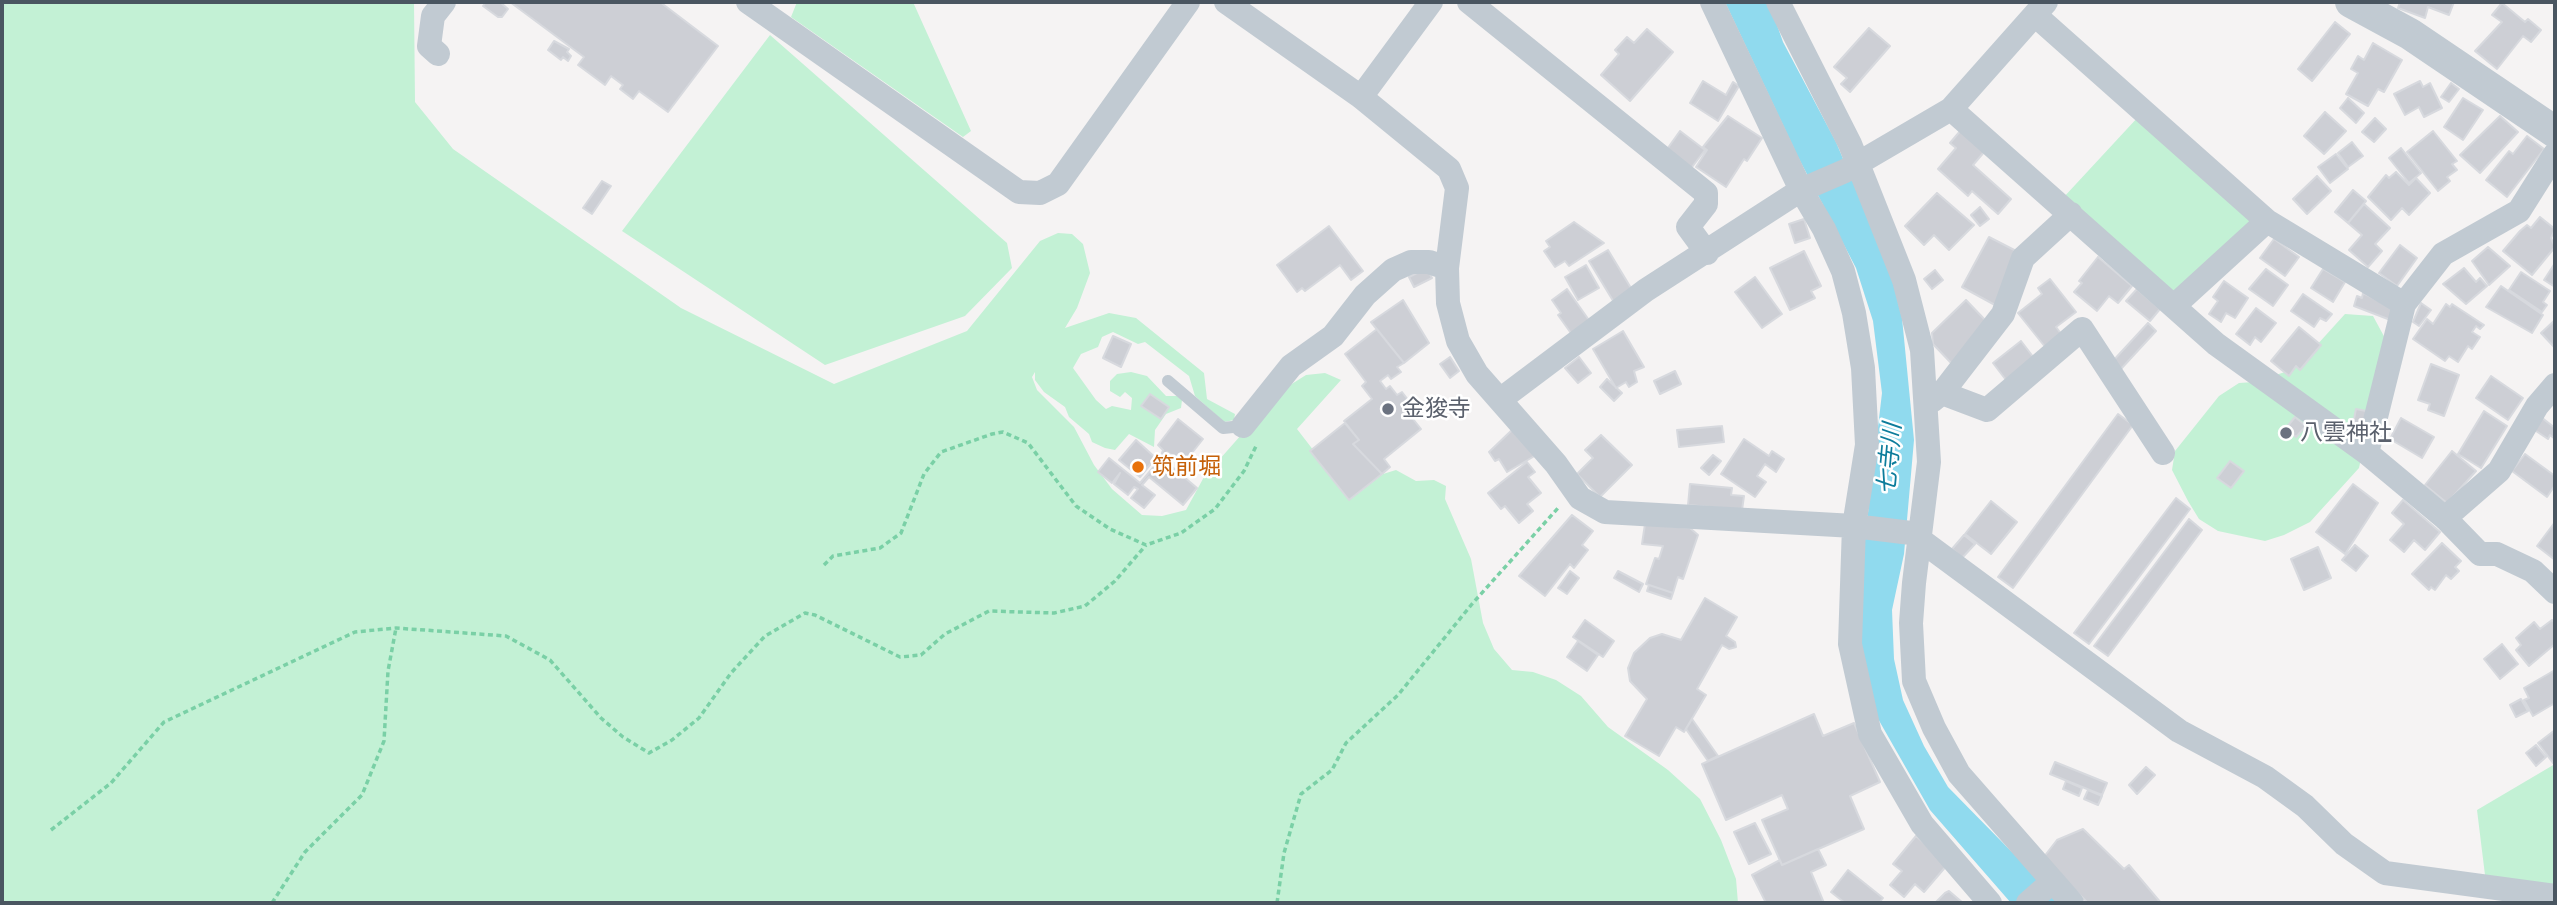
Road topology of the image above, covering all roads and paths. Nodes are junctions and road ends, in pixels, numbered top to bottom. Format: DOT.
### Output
graph roads {
  1 [pos="444,2"];
  2 [pos="748,2"];
  3 [pos="1188,2"];
  4 [pos="1226,2"];
  5 [pos="1431,2"];
  6 [pos="1469,2"];
  7 [pos="1712,2"];
  8 [pos="1779,2"];
  9 [pos="2351,2"];
  10 [pos="2040,6"];
  11 [pos="438,54"];
  12 [pos="1360,97"];
  13 [pos="1951,109"];
  14 [pos="2554,132"];
  15 [pos="1851,167"];
  16 [pos="1807,188"];
  17 [pos="2071,214"];
  18 [pos="2267,220"];
  19 [pos="1707,253"];
  20 [pos="1447,268"];
  21 [pos="2404,304"];
  22 [pos="2175,305"];
  23 [pos="1168,382"];
  24 [pos="2555,385"];
  25 [pos="1501,399"];
  26 [pos="1935,399"];
  27 [pos="1249,419"];
  28 [pos="2163,453"];
  29 [pos="2367,453"];
  30 [pos="1556,464"];
  31 [pos="2445,519"];
  32 [pos="1860,527"];
  33 [pos="1916,537"];
  34 [pos="1146,545"];
  35 [pos="824,565"];
  36 [pos="2555,592"];
  37 [pos="396,628"];
  38 [pos="51,830"];
  39 [pos="2051,883"];
  40 [pos="2555,896"];
  41 [pos="272,903"];
  42 [pos="1277,903"];
  43 [pos="1990,903"];
  44 [pos="2028,903"];
  45 [pos="2072,903"];
  1 -- 11 [label="street"];
  2 -- 3 [label="street"];
  4 -- 12 [label="street"];
  5 -- 12 [label="street"];
  6 -- 19 [label="street"];
  7 -- 16 [label="street"];
  8 -- 15 [label="street"];
  9 -- 14 [label="street"];
  10 -- 13 [label="street"];
  10 -- 18 [label="street"];
  12 -- 20 [label="street"];
  13 -- 15 [label="street"];
  13 -- 17 [label="street"];
  14 -- 21 [label="street"];
  15 -- 16 [label="street"];
  15 -- 26 [label="street"];
  16 -- 19 [label="street"];
  16 -- 32 [label="street"];
  17 -- 22 [label="street"];
  17 -- 26 [label="street"];
  18 -- 21 [label="street"];
  18 -- 22 [label="street"];
  19 -- 25 [label="street"];
  20 -- 25 [label="street"];
  20 -- 27 [label="street"];
  21 -- 29 [label="street"];
  22 -- 29 [label="street"];
  23 -- 27 [label="lane"];
  24 -- 31 [label="street"];
  25 -- 30 [label="street"];
  26 -- 28 [label="street"];
  26 -- 33 [label="street"];
  27 -- 34 [label="path"];
  29 -- 31 [label="street"];
  30 -- 32 [label="street"];
  30 -- 42 [label="path"];
  31 -- 36 [label="street"];
  32 -- 33 [label="street"];
  32 -- 43 [label="street"];
  33 -- 39 [label="street"];
  33 -- 40 [label="street"];
  34 -- 35 [label="path"];
  34 -- 37 [label="path"];
  37 -- 38 [label="path"];
  37 -- 41 [label="path"];
  39 -- 44 [label="street"];
  39 -- 45 [label="street"];
}
